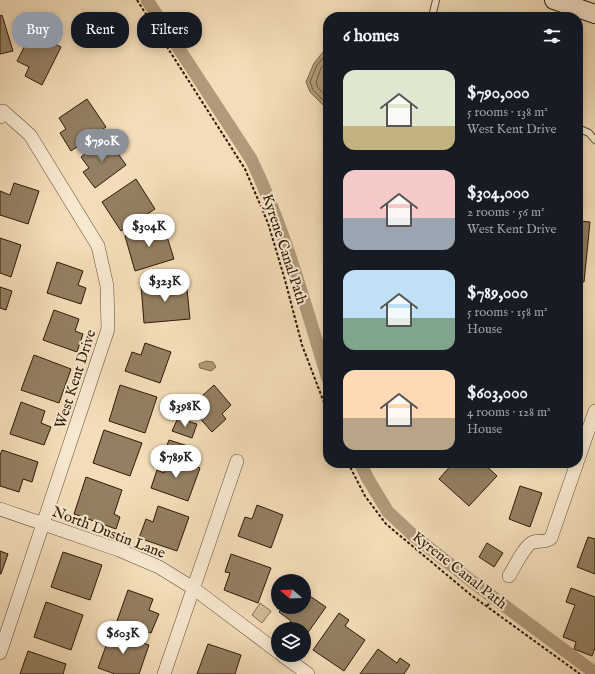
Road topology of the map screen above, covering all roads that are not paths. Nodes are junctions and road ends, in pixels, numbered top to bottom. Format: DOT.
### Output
graph roads {
  1 [pos="436,0"];
  2 [pos="554,0"];
  3 [pos="591,8"];
  4 [pos="433,12"];
  5 [pos="1,114"];
  6 [pos="583,130"];
  7 [pos="595,140"];
  8 [pos="595,411"];
  9 [pos="583,447"];
  10 [pos="237,461"];
  11 [pos="576,468"];
  12 [pos="0,509"];
  13 [pos="44,525"];
  14 [pos="509,576"];
  15 [pos="193,588"];
  16 [pos="271,647"];
  17 [pos="0,653"];
  18 [pos="292,662"];
  19 [pos="164,674"];
  20 [pos="308,674"];
  1 -- 4 [label="lane"];
  2 -- 3 [label="main road"];
  5 -- 13 [label="street, West Kent Drive"];
  6 -- 7 [label="lane"];
  8 -- 9 [label="street"];
  10 -- 15 [label="street"];
  11 -- 14 [label="street"];
  12 -- 13 [label="street, North Dustin Lane"];
  13 -- 15 [label="street, North Dustin Lane"];
  13 -- 17 [label="street, West Kent Drive"];
  15 -- 16 [label="street, North Dustin Lane"];
  15 -- 19 [label="street"];
  18 -- 20 [label="street"];
}
